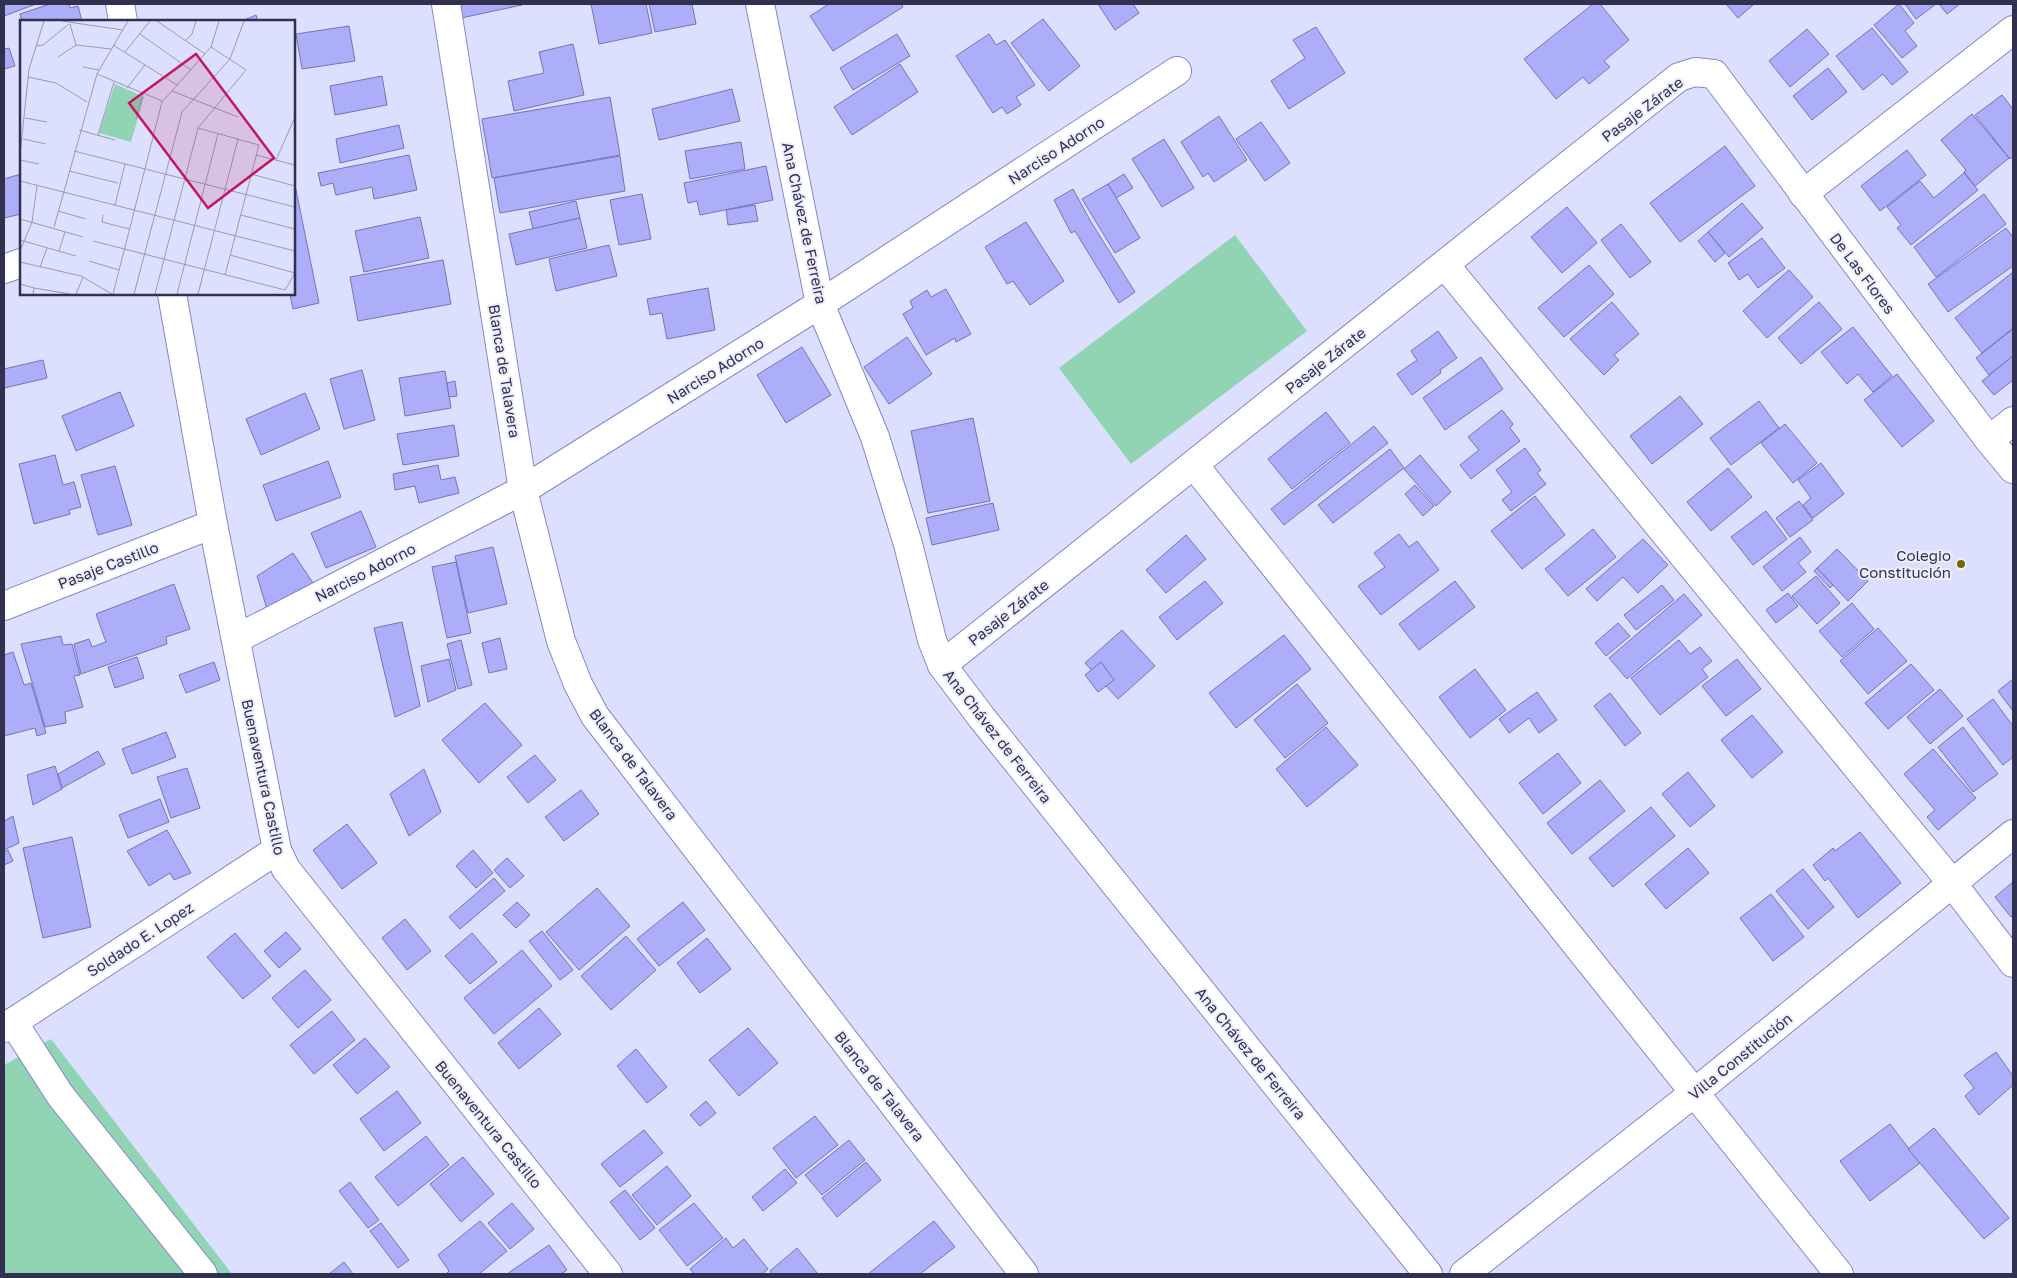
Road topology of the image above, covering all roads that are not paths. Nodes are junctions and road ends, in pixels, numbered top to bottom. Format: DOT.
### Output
graph roads {
  1 [pos="120,4"];
  2 [pos="446,4"];
  3 [pos="760,4"];
  4 [pos="123,20"];
  5 [pos="2013,30"];
  6 [pos="1177,71"];
  7 [pos="1714,74"];
  8 [pos="1803,194"];
  9 [pos="20,262"];
  10 [pos="1445,265"];
  11 [pos="4,269"];
  12 [pos="172,295"];
  13 [pos="820,304"];
  14 [pos="2013,421"];
  15 [pos="1989,440"];
  16 [pos="1194,465"];
  17 [pos="2013,469"];
  18 [pos="523,490"];
  19 [pos="213,524"];
  20 [pos="4,606"];
  21 [pos="236,639"];
  22 [pos="942,665"];
  23 [pos="2013,834"];
  24 [pos="277,850"];
  25 [pos="1952,884"];
  26 [pos="2013,963"];
  27 [pos="8,1025"];
  28 [pos="1694,1093"];
  29 [pos="203,1274"];
  30 [pos="608,1274"];
  31 [pos="1024,1274"];
  32 [pos="1428,1274"];
  33 [pos="1464,1274"];
  34 [pos="1839,1274"];
  1 -- 4 [label="street"];
  2 -- 18 [label="street, Blanca de Talavera"];
  3 -- 13 [label="street, Ana Chávez de Ferreira"];
  5 -- 8 [label="street"];
  6 -- 13 [label="street, Narciso Adorno"];
  7 -- 8 [label="street, De Las Flores"];
  7 -- 10 [label="street, Pasaje Zárate"];
  8 -- 15 [label="street, De Las Flores"];
  9 -- 11 [label="street"];
  10 -- 16 [label="street, Pasaje Zárate"];
  10 -- 25 [label="street"];
  12 -- 19 [label="street, Buenaventura Castillo"];
  13 -- 18 [label="street, Narciso Adorno"];
  13 -- 22 [label="street, Ana Chávez de Ferreira"];
  14 -- 15 [label="street"];
  15 -- 17 [label="street, De Las Flores"];
  16 -- 22 [label="street, Pasaje Zárate"];
  16 -- 28 [label="street"];
  18 -- 21 [label="street, Narciso Adorno"];
  18 -- 31 [label="street, Blanca de Talavera"];
  19 -- 20 [label="street, Pasaje Castillo"];
  19 -- 21 [label="street, Buenaventura Castillo"];
  21 -- 24 [label="street, Buenaventura Castillo"];
  22 -- 32 [label="street, Ana Chávez de Ferreira"];
  23 -- 25 [label="street, Villa Constitución"];
  24 -- 27 [label="street, Soldado E. Lopez"];
  24 -- 30 [label="street, Buenaventura Castillo"];
  25 -- 26 [label="street"];
  25 -- 28 [label="street, Villa Constitución"];
  27 -- 29 [label="street"];
  28 -- 33 [label="street, Villa Constitución"];
  28 -- 34 [label="street"];
}
